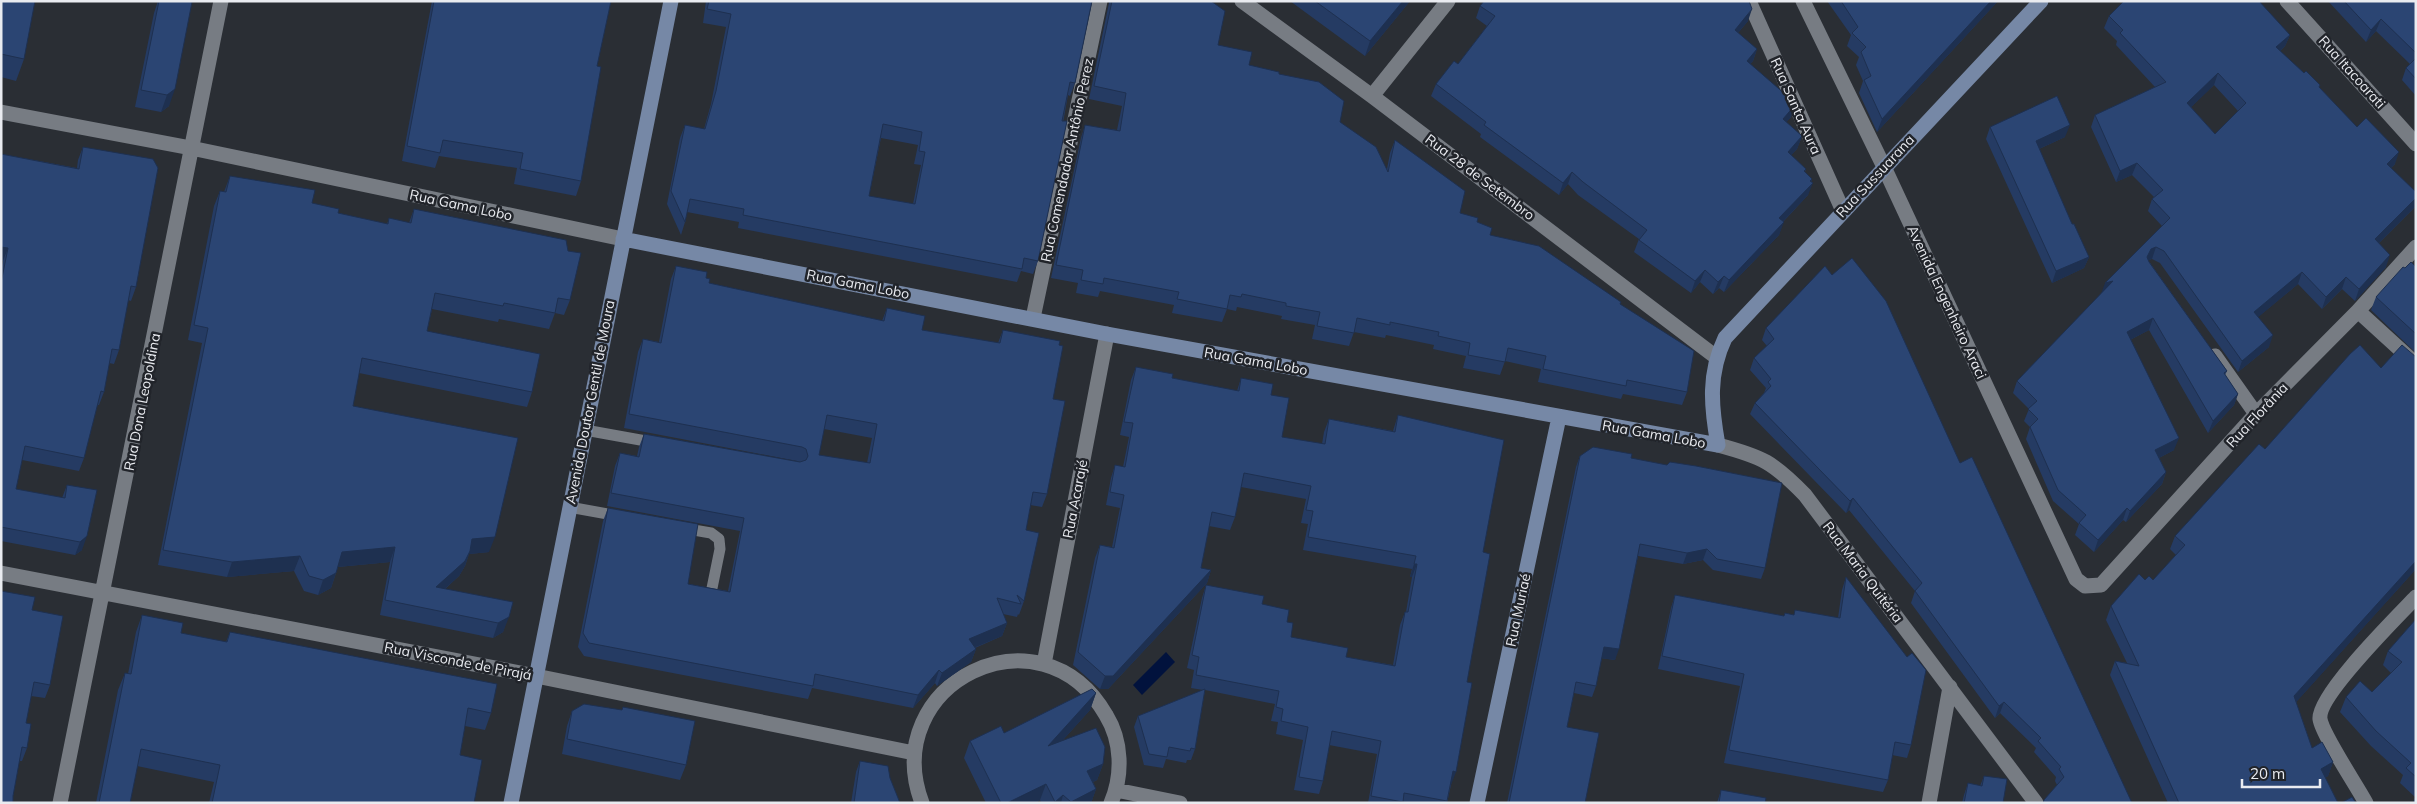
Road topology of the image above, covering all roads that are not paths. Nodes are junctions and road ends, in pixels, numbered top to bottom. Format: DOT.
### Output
graph roads {
  1 [pos="221,1"];
  2 [pos="671,1"];
  3 [pos="1100,1"];
  4 [pos="1242,1"];
  5 [pos="1448,1"];
  6 [pos="1748,1"];
  7 [pos="1803,1"];
  8 [pos="2041,1"];
  9 [pos="2288,1"];
  10 [pos="1372,96"];
  11 [pos="1,112"];
  12 [pos="2416,144"];
  13 [pos="191,148"];
  14 [pos="1884,167"];
  15 [pos="1843,211"];
  16 [pos="623,238"];
  17 [pos="2416,247"];
  18 [pos="2358,311"];
  19 [pos="1033,318"];
  20 [pos="1107,334"];
  21 [pos="2204,341"];
  22 [pos="1716,357"];
  23 [pos="2416,364"];
  24 [pos="2256,414"];
  25 [pos="1558,417"];
  26 [pos="585,430"];
  27 [pos="671,445"];
  28 [pos="1718,445"];
  29 [pos="569,507"];
  30 [pos="634,519"];
  31 [pos="672,526"];
  32 [pos="1,573"];
  33 [pos="2100,584"];
  34 [pos="711,593"];
  35 [pos="104,594"];
  36 [pos="2416,597"];
  37 [pos="1044,664"];
  38 [pos="536,676"];
  39 [pos="1950,687"];
  40 [pos="914,753"];
  41 [pos="1114,796"];
  42 [pos="60,803"];
  43 [pos="511,803"];
  44 [pos="922,803"];
  45 [pos="1180,803"];
  46 [pos="1477,803"];
  47 [pos="1929,803"];
  48 [pos="2036,803"];
  49 [pos="2366,803"];
  1 -- 13 [label="street, Rua Dona Leopoldina"];
  2 -- 16 [label="street, Avenida Doutor Gentil de Moura"];
  3 -- 19 [label="street, Rua Comendador Antônio Perez"];
  4 -- 10 [label="street, Rua 28 de Setembro"];
  5 -- 10 [label="street"];
  6 -- 15 [label="street, Rua Santa Aura"];
  7 -- 14 [label="street, Avenida Engenheiro Araci"];
  8 -- 14 [label="street, Rua Sussuarana"];
  9 -- 12 [label="street, Rua Itacoarati"];
  10 -- 22 [label="street, Rua 28 de Setembro"];
  11 -- 13 [label="street, Rua Gama Lobo"];
  13 -- 16 [label="street, Rua Gama Lobo"];
  13 -- 35 [label="street, Rua Dona Leopoldina"];
  14 -- 15 [label="street, Rua Sussuarana"];
  14 -- 33 [label="street, Avenida Engenheiro Araci"];
  15 -- 22 [label="street, Rua Sussuarana"];
  16 -- 19 [label="street, Rua Gama Lobo"];
  16 -- 26 [label="street, Avenida Doutor Gentil de Moura"];
  17 -- 18 [label="street, Rua Florânia"];
  18 -- 23 [label="street"];
  18 -- 24 [label="street, Rua Florânia"];
  19 -- 20 [label="street, Rua Gama Lobo"];
  20 -- 25 [label="street, Rua Gama Lobo"];
  20 -- 37 [label="street, Rua Acarajé"];
  21 -- 24 [label="street"];
  22 -- 28 [label="street"];
  24 -- 33 [label="street, Rua Florânia"];
  25 -- 28 [label="street, Rua Gama Lobo"];
  25 -- 46 [label="street, Rua Muriaé"];
  26 -- 27 [label="lane"];
  26 -- 29 [label="street, Avenida Doutor Gentil de Moura"];
  28 -- 39 [label="street, Rua Maria Quitéria"];
  29 -- 30 [label="lane"];
  29 -- 38 [label="street, Avenida Doutor Gentil de Moura"];
  31 -- 34 [label="lane"];
  32 -- 35 [label="street, Rua Visconde de Pirajá"];
  35 -- 38 [label="street, Rua Visconde de Pirajá"];
  35 -- 42 [label="street, Rua Dona Leopoldina"];
  36 -- 49 [label="street"];
  37 -- 40 [label="street"];
  37 -- 41 [label="street"];
  38 -- 40 [label="street, Rua Visconde de Pirajá"];
  38 -- 43 [label="street, Avenida Doutor Gentil de Moura"];
  39 -- 47 [label="street"];
  39 -- 48 [label="street, Rua Maria Quitéria"];
  40 -- 44 [label="street"];
  41 -- 45 [label="street"];
}
